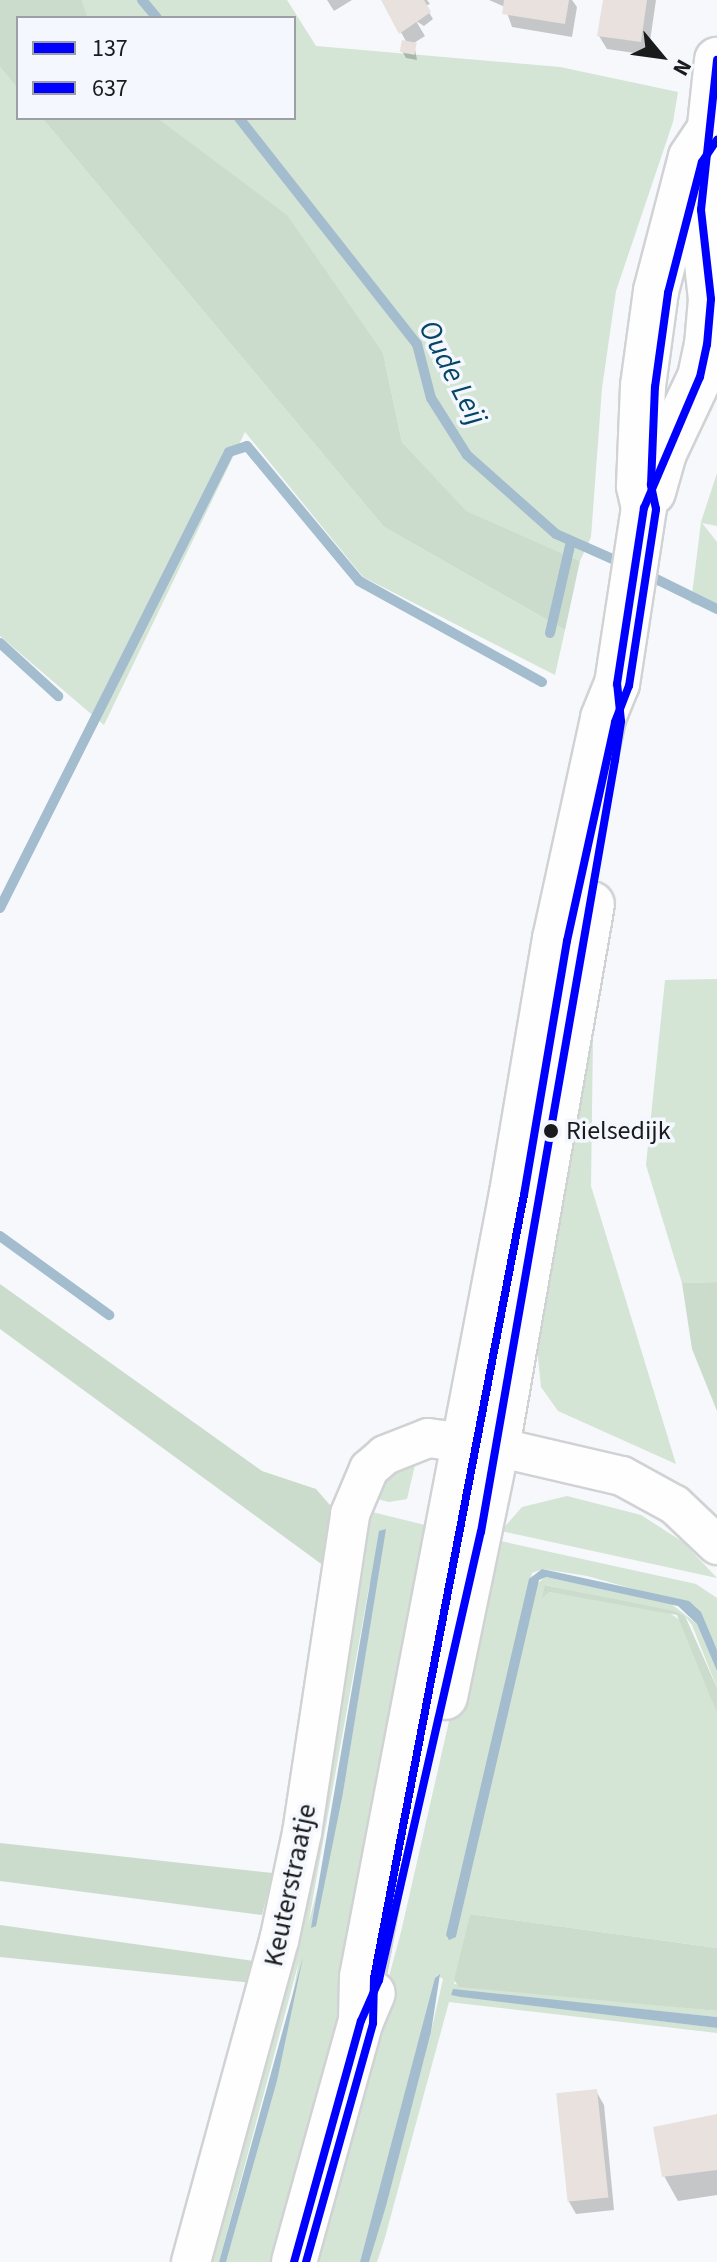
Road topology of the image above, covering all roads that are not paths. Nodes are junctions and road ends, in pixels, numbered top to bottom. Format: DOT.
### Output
graph roads {
  1 [pos="717,60"];
  2 [pos="706,135"];
  3 [pos="642,528"];
  4 [pos="480,1445"];
  5 [pos="717,1545"];
  6 [pos="191,2262"];
  7 [pos="294,2262"];
  1 -- 2 [label="street"];
  2 -- 3 [label="street"];
  2 -- 3 [label="street"];
  3 -- 4 [label="street"];
  4 -- 5 [label="street"];
  4 -- 6 [label="street, Keuterstraatje"];
  4 -- 7 [label="street"];
}
